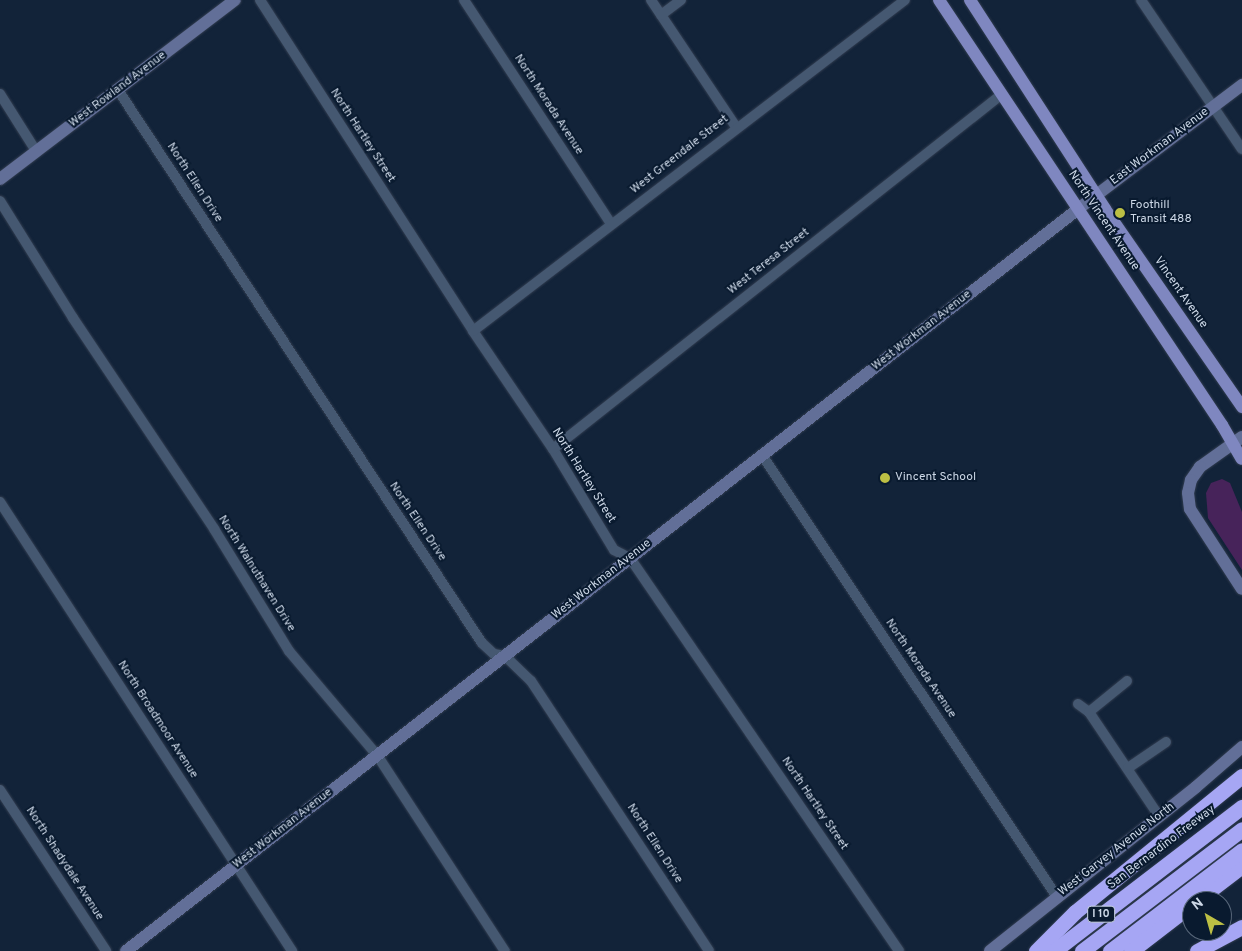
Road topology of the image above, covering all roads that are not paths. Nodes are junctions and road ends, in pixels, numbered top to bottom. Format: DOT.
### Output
graph roads {
  1 [pos="235,0"];
  2 [pos="260,0"];
  3 [pos="464,0"];
  4 [pos="651,0"];
  5 [pos="681,0"];
  6 [pos="905,0"];
  7 [pos="939,0"];
  8 [pos="970,0"];
  9 [pos="1141,0"];
  10 [pos="660,16"];
  11 [pos="1242,86"];
  12 [pos="118,90"];
  13 [pos="0,94"];
  14 [pos="1001,95"];
  15 [pos="1214,107"];
  16 [pos="736,127"];
  17 [pos="1242,149"];
  18 [pos="36,151"];
  19 [pos="0,179"];
  20 [pos="1096,195"];
  21 [pos="0,201"];
  22 [pos="1078,209"];
  23 [pos="611,224"];
  24 [pos="473,331"];
  25 [pos="1242,407"];
  26 [pos="1238,440"];
  27 [pos="553,449"];
  28 [pos="762,455"];
  29 [pos="1242,458"];
  30 [pos="0,502"];
  31 [pos="630,558"];
  32 [pos="1242,589"];
  33 [pos="505,656"];
  34 [pos="1127,682"];
  35 [pos="1078,704"];
  36 [pos="1089,712"];
  37 [pos="1166,742"];
  38 [pos="1242,747"];
  39 [pos="377,755"];
  40 [pos="1128,768"];
  41 [pos="1242,776"];
  42 [pos="0,790"];
  43 [pos="1240,807"];
  44 [pos="1160,816"];
  45 [pos="1242,829"];
  46 [pos="1242,850"];
  47 [pos="236,865"];
  48 [pos="1242,866"];
  49 [pos="1209,891"];
  50 [pos="1057,897"];
  51 [pos="1182,912"];
  52 [pos="1242,927"];
  53 [pos="106,951"];
  54 [pos="126,951"];
  55 [pos="292,951"];
  56 [pos="505,951"];
  57 [pos="709,951"];
  58 [pos="899,951"];
  59 [pos="990,951"];
  60 [pos="1036,951"];
  61 [pos="1054,951"];
  62 [pos="1082,951"];
  63 [pos="1110,951"];
  64 [pos="1131,951"];
  65 [pos="1197,951"];
  1 -- 12 [label="street, West Rowland Avenue"];
  2 -- 24 [label="street, North Hartley Street"];
  3 -- 23 [label="street, North Morada Avenue"];
  4 -- 10 [label="street"];
  5 -- 10 [label="street"];
  6 -- 16 [label="street, West Greendale Street"];
  7 -- 14 [label="main road, North Vincent Avenue"];
  8 -- 20 [label="main road, North Vincent Avenue"];
  9 -- 15 [label="street"];
  10 -- 16 [label="street"];
  11 -- 15 [label="street, East Workman Avenue"];
  12 -- 18 [label="street, West Rowland Avenue"];
  12 -- 33 [label="street, North Ellen Drive"];
  13 -- 18 [label="street"];
  14 -- 22 [label="main road, North Vincent Avenue"];
  14 -- 27 [label="street, West Teresa Street"];
  15 -- 17 [label="street"];
  15 -- 20 [label="street, East Workman Avenue"];
  16 -- 23 [label="street, West Greendale Street"];
  18 -- 19 [label="street, West Rowland Avenue"];
  20 -- 22 [label="street, East Workman Avenue"];
  20 -- 25 [label="main road, Vincent Avenue"];
  21 -- 39 [label="street, North Walnuthaven Drive"];
  22 -- 26 [label="main road, North Vincent Avenue"];
  22 -- 28 [label="street, West Workman Avenue"];
  23 -- 24 [label="street, West Greendale Street"];
  24 -- 27 [label="street, North Hartley Street"];
  26 -- 29 [label="main road, North Vincent Avenue"];
  26 -- 32 [label="street"];
  27 -- 31 [label="street, North Hartley Street"];
  28 -- 31 [label="street, West Workman Avenue"];
  28 -- 50 [label="street, North Morada Avenue"];
  30 -- 47 [label="street, North Broadmoor Avenue"];
  31 -- 33 [label="street, West Workman Avenue"];
  31 -- 58 [label="street, North Hartley Street"];
  33 -- 39 [label="street, West Workman Avenue"];
  33 -- 57 [label="street, North Ellen Drive"];
  34 -- 36 [label="street"];
  35 -- 36 [label="street"];
  36 -- 40 [label="street"];
  37 -- 40 [label="street"];
  38 -- 44 [label="street, West Garvey Avenue North"];
  39 -- 47 [label="street, West Workman Avenue"];
  39 -- 56 [label="street, North Walnuthaven Drive"];
  40 -- 44 [label="street"];
  41 -- 60 [label="highway"];
  42 -- 53 [label="street, North Shadydale Avenue"];
  43 -- 61 [label="highway, San Bernardino Freeway / I 10"];
  44 -- 50 [label="street, West Garvey Avenue North"];
  45 -- 62 [label="highway"];
  46 -- 63 [label="highway"];
  47 -- 54 [label="street, West Workman Avenue"];
  47 -- 55 [label="street, North Broadmoor Avenue"];
  48 -- 49 [label="highway"];
  50 -- 59 [label="street, West Garvey Avenue North"];
  51 -- 64 [label="highway"];
  52 -- 65 [label="highway"];
}
